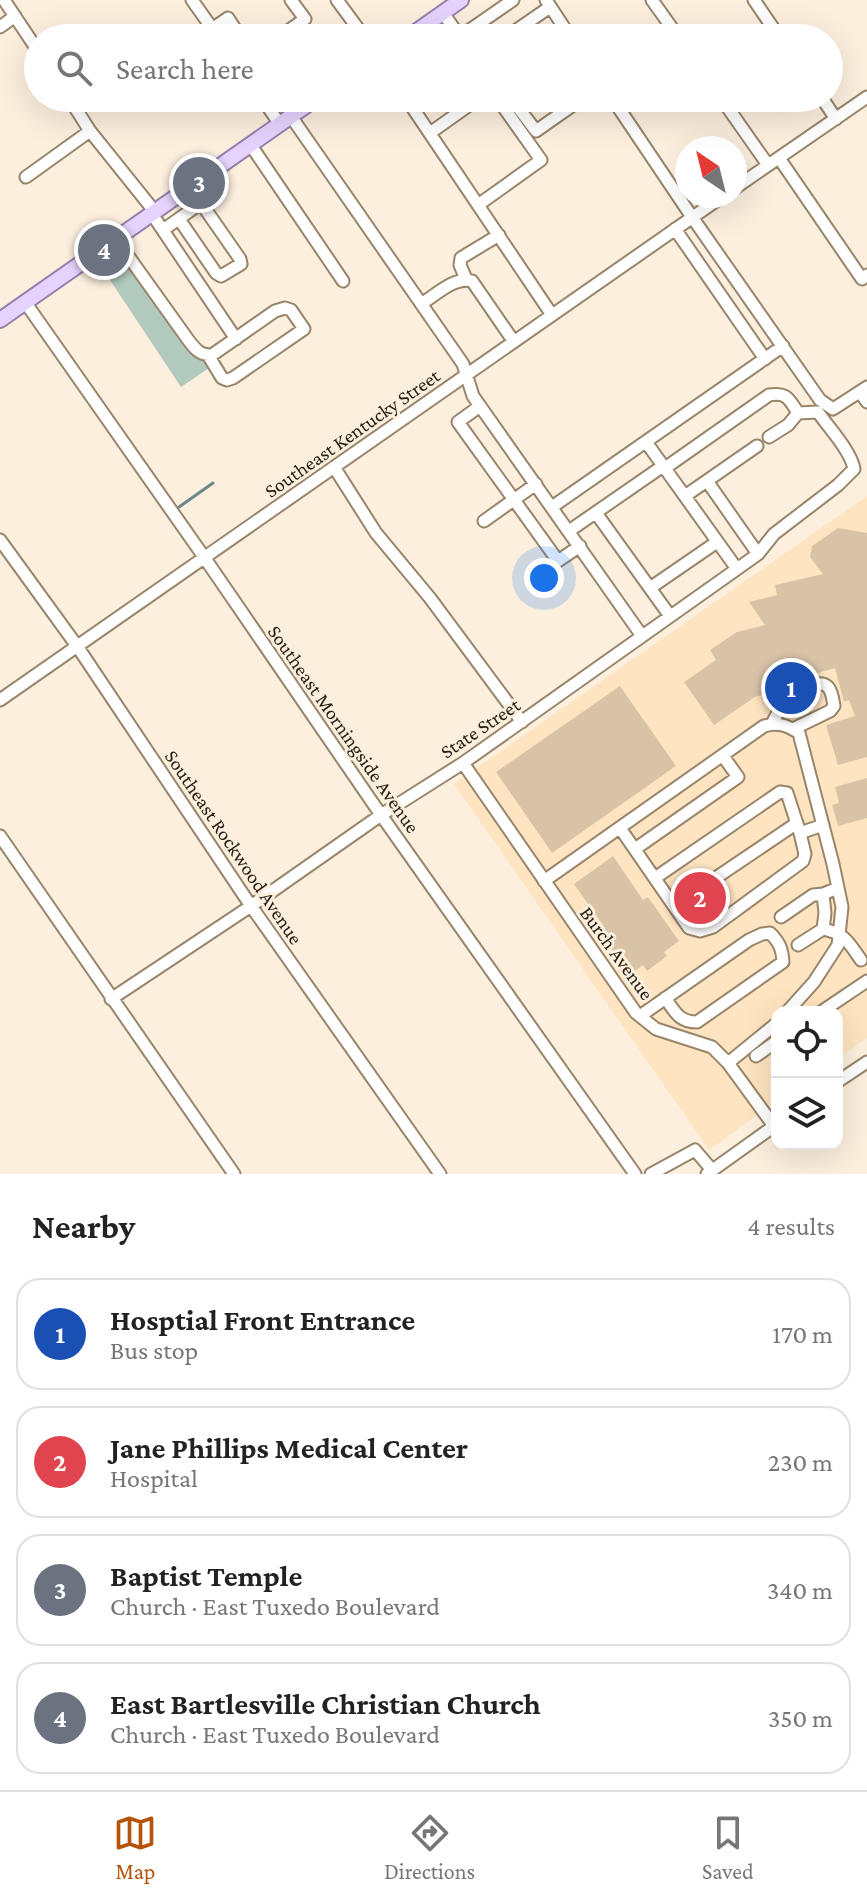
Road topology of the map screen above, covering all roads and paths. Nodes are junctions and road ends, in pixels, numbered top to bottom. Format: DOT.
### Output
graph roads {
  1 [pos="4,0"];
  2 [pos="192,0"];
  3 [pos="291,0"];
  4 [pos="513,0"];
  5 [pos="652,0"];
  6 [pos="754,0"];
  7 [pos="339,1"];
  8 [pos="547,2"];
  9 [pos="449,5"];
  10 [pos="15,16"];
  11 [pos="209,24"];
  12 [pos="298,24"];
  13 [pos="352,24"];
  14 [pos="425,24"];
  15 [pos="456,24"];
  16 [pos="479,24"];
  17 [pos="521,24"];
  18 [pos="562,24"];
  19 [pos="669,24"];
  20 [pos="770,24"];
  21 [pos="0,27"];
  22 [pos="24,30"];
  23 [pos="866,100"];
  24 [pos="78,112"];
  25 [pos="278,112"];
  26 [pos="296,112"];
  27 [pos="416,112"];
  28 [pos="459,112"];
  29 [pos="507,112"];
  30 [pos="522,112"];
  31 [pos="563,112"];
  32 [pos="621,112"];
  33 [pos="731,112"];
  34 [pos="831,112"];
  35 [pos="285,119"];
  36 [pos="836,119"];
  37 [pos="90,131"];
  38 [pos="430,133"];
  39 [pos="250,144"];
  40 [pos="779,158"];
  41 [pos="768,165"];
  42 [pos="26,177"];
  43 [pos="747,180"];
  44 [pos="191,187"];
  45 [pos="201,203"];
  46 [pos="478,205"];
  47 [pos="705,208"];
  48 [pos="153,213"];
  49 [pos="692,217"];
  50 [pos="179,219"];
  51 [pos="675,229"];
  52 [pos="163,230"];
  53 [pos="499,235"];
  54 [pos="116,239"];
  55 [pos="867,275"];
  56 [pos="466,279"];
  57 [pos="343,281"];
  58 [pos="25,302"];
  59 [pos="421,304"];
  60 [pos="552,315"];
  61 [pos="0,320"];
  62 [pos="236,339"];
  63 [pos="514,342"];
  64 [pos="783,346"];
  65 [pos="208,355"];
  66 [pos="765,359"];
  67 [pos="467,376"];
  68 [pos="865,394"];
  69 [pos="480,406"];
  70 [pos="798,413"];
  71 [pos="769,437"];
  72 [pos="646,442"];
  73 [pos="757,446"];
  74 [pos="334,467"];
  75 [pos="664,467"];
  76 [pos="707,481"];
  77 [pos="536,484"];
  78 [pos="685,496"];
  79 [pos="513,499"];
  80 [pos="552,507"];
  81 [pos="596,513"];
  82 [pos="484,521"];
  83 [pos="569,531"];
  84 [pos="0,540"];
  85 [pos="717,542"];
  86 [pos="580,546"];
  87 [pos="758,554"];
  88 [pos="204,557"];
  89 [pos="737,569"];
  90 [pos="650,588"];
  91 [pos="670,616"];
  92 [pos="642,636"];
  93 [pos="77,646"];
  94 [pos="0,700"];
  95 [pos="522,722"];
  96 [pos="772,724"];
  97 [pos="793,729"];
  98 [pos="723,756"];
  99 [pos="463,763"];
  100 [pos="381,815"];
  101 [pos="823,825"];
  102 [pos="620,828"];
  103 [pos="799,828"];
  104 [pos="0,836"];
  105 [pos="635,849"];
  106 [pos="11,853"];
  107 [pos="0,861"];
  108 [pos="544,881"];
  109 [pos="657,881"];
  110 [pos="838,888"];
  111 [pos="823,894"];
  112 [pos="251,906"];
  113 [pos="674,906"];
  114 [pos="781,917"];
  115 [pos="823,929"];
  116 [pos="839,933"];
  117 [pos="798,945"];
  118 [pos="861,960"];
  119 [pos="867,981"];
  120 [pos="665,998"];
  121 [pos="111,999"];
  122 [pos="792,1006"];
  123 [pos="830,1006"];
  124 [pos="640,1016"];
  125 [pos="771,1028"];
  126 [pos="771,1045"];
  127 [pos="756,1056"];
  128 [pos="867,1062"];
  129 [pos="728,1063"];
  130 [pos="843,1078"];
  131 [pos="771,1119"];
  132 [pos="771,1129"];
  133 [pos="709,1172"];
  134 [pos="234,1174"];
  135 [pos="440,1174"];
  136 [pos="635,1174"];
  137 [pos="651,1174"];
  1 -- 10 [label="street"];
  2 -- 11 [label="street"];
  3 -- 12 [label="street"];
  4 -- 16 [label="street"];
  5 -- 19 [label="street"];
  6 -- 20 [label="street"];
  7 -- 13 [label="street"];
  8 -- 17 [label="street"];
  8 -- 18 [label="street"];
  9 -- 14 [label="main road"];
  9 -- 15 [label="street"];
  10 -- 21 [label="street"];
  10 -- 22 [label="street"];
  23 -- 36 [label="street"];
  24 -- 37 [label="street"];
  25 -- 35 [label="street"];
  26 -- 35 [label="main road"];
  27 -- 38 [label="street"];
  28 -- 38 [label="street"];
  29 -- 46 [label="street"];
  30 -- 31 [label="street"];
  32 -- 49 [label="street"];
  33 -- 41 [label="street"];
  34 -- 36 [label="street"];
  35 -- 39 [label="main road"];
  35 -- 59 [label="street"];
  36 -- 40 [label="street"];
  37 -- 42 [label="street"];
  37 -- 48 [label="street"];
  38 -- 46 [label="street"];
  39 -- 44 [label="main road"];
  39 -- 57 [label="street"];
  40 -- 41 [label="street"];
  40 -- 55 [label="street"];
  41 -- 43 [label="street"];
  44 -- 45 [label="street"];
  44 -- 48 [label="main road"];
  45 -- 50 [label="street"];
  45 -- 50 [label="street"];
  46 -- 53 [label="street"];
  47 -- 49 [label="street, Southeast Kentucky Street"];
  48 -- 52 [label="street"];
  48 -- 54 [label="main road"];
  49 -- 51 [label="street, Southeast Kentucky Street"];
  49 -- 64 [label="street"];
  50 -- 52 [label="street"];
  51 -- 60 [label="street, Southeast Kentucky Street"];
  51 -- 66 [label="street"];
  52 -- 62 [label="street"];
  53 -- 56 [label="street"];
  53 -- 60 [label="street"];
  54 -- 58 [label="main road"];
  54 -- 65 [label="street"];
  56 -- 59 [label="street"];
  56 -- 63 [label="street"];
  58 -- 61 [label="main road"];
  58 -- 88 [label="street, Southeast Morningside Avenue"];
  59 -- 67 [label="street"];
  60 -- 63 [label="street, Southeast Kentucky Street"];
  62 -- 65 [label="street"];
  62 -- 65 [label="street"];
  63 -- 67 [label="street, Southeast Kentucky Street"];
  64 -- 66 [label="street"];
  64 -- 68 [label="street"];
  66 -- 72 [label="street"];
  67 -- 69 [label="street"];
  67 -- 74 [label="street, Southeast Kentucky Street"];
  69 -- 77 [label="street"];
  69 -- 79 [label="street"];
  70 -- 71 [label="street"];
  70 -- 75 [label="street"];
  70 -- 87 [label="street, State Street"];
  72 -- 75 [label="street"];
  72 -- 80 [label="street"];
  73 -- 76 [label="street"];
  74 -- 88 [label="street, Southeast Kentucky Street"];
  74 -- 95 [label="street"];
  75 -- 78 [label="street"];
  75 -- 81 [label="street"];
  76 -- 78 [label="street"];
  76 -- 87 [label="street"];
  77 -- 79 [label="street"];
  77 -- 80 [label="street"];
  78 -- 85 [label="street"];
  79 -- 82 [label="street"];
  79 -- 86 [label="street"];
  80 -- 83 [label="street"];
  81 -- 83 [label="street"];
  81 -- 90 [label="street"];
  83 -- 86 [label="street"];
  84 -- 93 [label="street, Southeast Rockwood Avenue"];
  85 -- 89 [label="street"];
  85 -- 90 [label="street"];
  86 -- 92 [label="street"];
  87 -- 89 [label="street, State Street"];
  88 -- 93 [label="street, Southeast Kentucky Street"];
  88 -- 100 [label="street, Southeast Morningside Avenue"];
  89 -- 91 [label="street, State Street"];
  90 -- 91 [label="street"];
  91 -- 92 [label="street, State Street"];
  92 -- 95 [label="street, State Street"];
  93 -- 94 [label="street, Southeast Kentucky Street"];
  93 -- 112 [label="street, Southeast Rockwood Avenue"];
  95 -- 99 [label="street, State Street"];
  96 -- 97 [label="street"];
  96 -- 97 [label="street"];
  96 -- 98 [label="street"];
  97 -- 101 [label="street"];
  98 -- 102 [label="street"];
  98 -- 105 [label="street"];
  99 -- 100 [label="street, State Street"];
  99 -- 108 [label="street, Burch Avenue"];
  100 -- 112 [label="street, State Street"];
  100 -- 136 [label="street, Southeast Morningside Avenue"];
  101 -- 103 [label="street"];
  101 -- 110 [label="street"];
  102 -- 105 [label="street"];
  102 -- 108 [label="street"];
  103 -- 109 [label="street"];
  103 -- 113 [label="street"];
  103 -- 113 [label="street"];
  104 -- 106 [label="street"];
  105 -- 109 [label="street"];
  106 -- 107 [label="street"];
  106 -- 121 [label="street"];
  108 -- 124 [label="street, Burch Avenue"];
  109 -- 113 [label="street"];
  110 -- 111 [label="street"];
  110 -- 116 [label="street"];
  111 -- 114 [label="street"];
  111 -- 115 [label="street"];
  112 -- 121 [label="street, State Street"];
  112 -- 135 [label="street, Southeast Rockwood Avenue"];
  115 -- 116 [label="street"];
  115 -- 117 [label="street"];
  116 -- 118 [label="street"];
  116 -- 122 [label="street"];
  119 -- 123 [label="street"];
  120 -- 120 [label="street"];
  120 -- 124 [label="street"];
  121 -- 134 [label="street"];
  124 -- 129 [label="street, Burch Avenue"];
  125 -- 129 [label="street"];
  126 -- 127 [label="street"];
  128 -- 130 [label="street"];
  129 -- 131 [label="street, Burch Avenue"];
  132 -- 133 [label="street"];
  133 -- 137 [label="street"];
}
